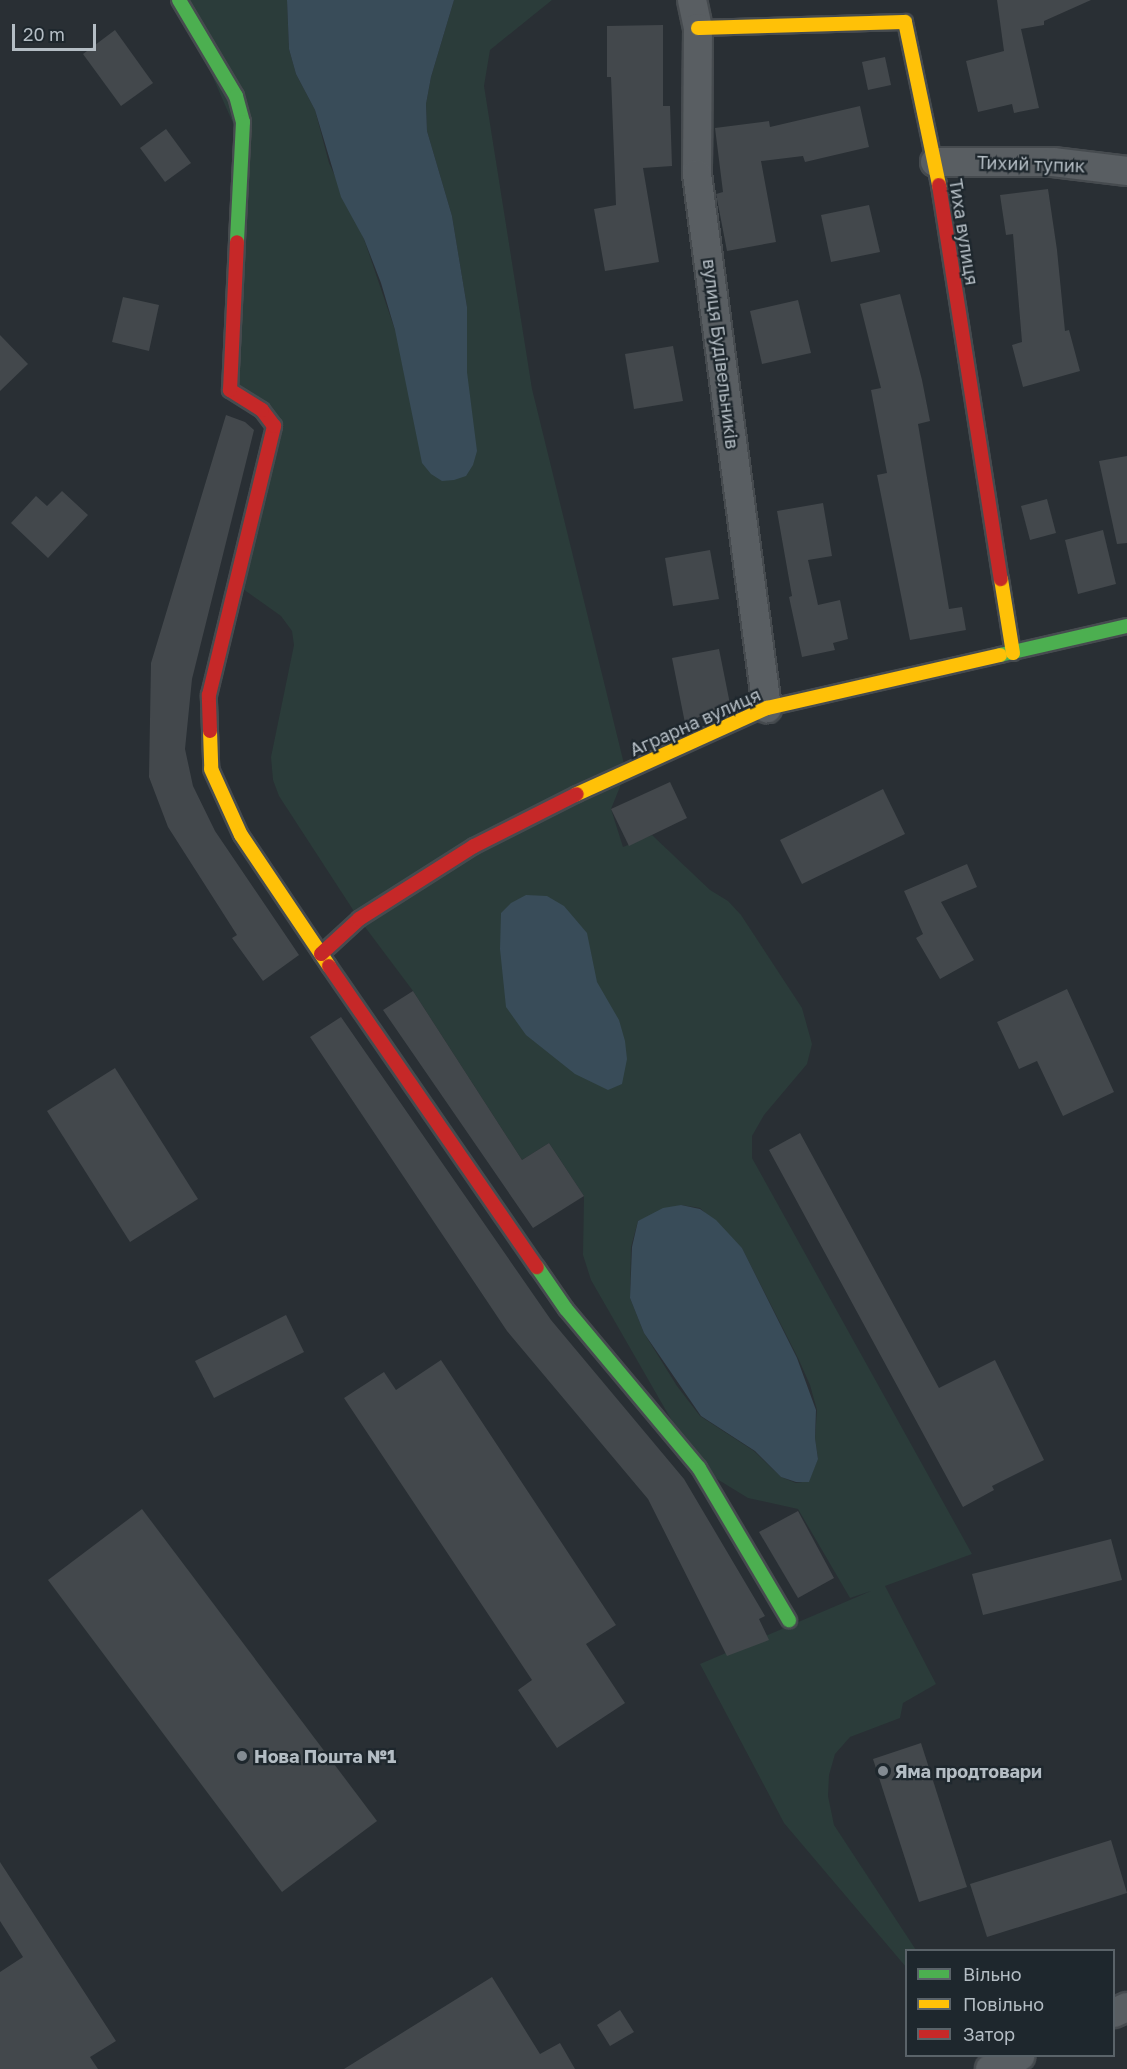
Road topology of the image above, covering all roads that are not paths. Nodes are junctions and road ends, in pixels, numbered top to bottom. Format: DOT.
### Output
graph roads {
  1 [pos="179,0"];
  2 [pos="692,0"];
  3 [pos="698,28"];
  4 [pos="935,162"];
  5 [pos="1127,171"];
  6 [pos="1127,626"];
  7 [pos="1013,653"];
  8 [pos="767,708"];
  9 [pos="321,954"];
  10 [pos="789,1620"];
  11 [pos="1016,2057"];
  12 [pos="990,2069"];
  1 -- 9 [label="street"];
  2 -- 3 [label="street, вулиця Будівельників"];
  3 -- 4 [label="street, Тиха вулиця"];
  3 -- 8 [label="street, вулиця Будівельників"];
  4 -- 5 [label="street, Тихий тупик"];
  4 -- 7 [label="street, Тиха вулиця"];
  6 -- 7 [label="street, Аграрна вулиця"];
  7 -- 8 [label="street, Аграрна вулиця"];
  8 -- 9 [label="street, Аграрна вулиця"];
  9 -- 10 [label="street"];
  11 -- 12 [label="street"];
}
